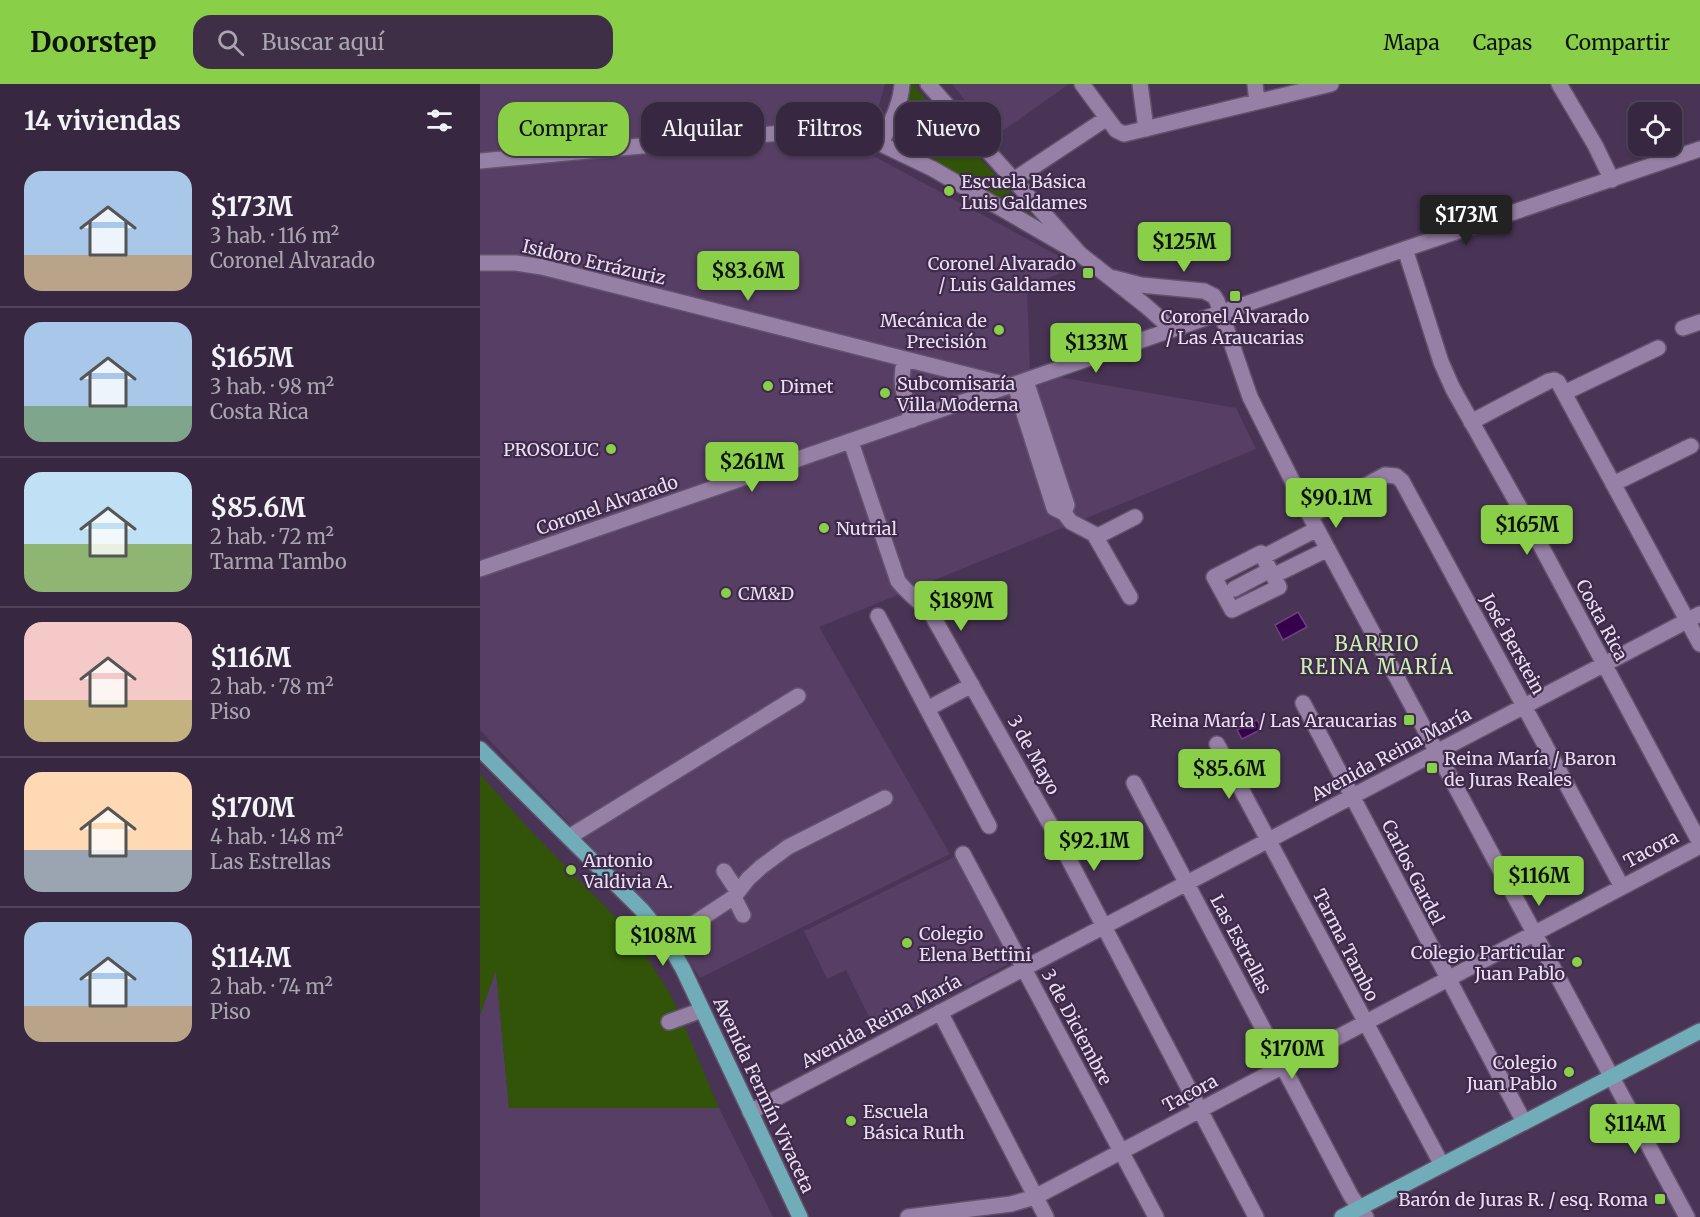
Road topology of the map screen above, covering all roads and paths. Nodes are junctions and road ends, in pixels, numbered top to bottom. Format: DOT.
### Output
graph roads {
  1 [pos="902,84"];
  2 [pos="928,84"];
  3 [pos="1082,84"];
  4 [pos="1140,84"];
  5 [pos="1255,84"];
  6 [pos="1331,84"];
  7 [pos="1559,84"];
  8 [pos="1257,102"];
  9 [pos="1107,118"];
  10 [pos="1146,129"];
  11 [pos="776,134"];
  12 [pos="883,140"];
  13 [pos="883,145"];
  14 [pos="1700,149"];
  15 [pos="480,161"];
  16 [pos="1015,179"];
  17 [pos="1612,180"];
  18 [pos="1405,249"];
  19 [pos="1080,254"];
  20 [pos="480,263"];
  21 [pos="1114,278"];
  22 [pos="1222,312"];
  23 [pos="1700,322"];
  24 [pos="1683,328"];
  25 [pos="1169,330"];
  26 [pos="1658,348"];
  27 [pos="905,359"];
  28 [pos="962,374"];
  29 [pos="1018,384"];
  30 [pos="1564,393"];
  31 [pos="968,401"];
  32 [pos="912,420"];
  33 [pos="1471,423"];
  34 [pos="851,442"];
  35 [pos="1691,446"];
  36 [pos="1613,484"];
  37 [pos="1135,517"];
  38 [pos="1313,522"];
  39 [pos="1096,537"];
  40 [pos="1328,549"];
  41 [pos="1268,568"];
  42 [pos="480,569"];
  43 [pos="1234,589"];
  44 [pos="1130,597"];
  45 [pos="878,616"];
  46 [pos="1694,618"];
  47 [pos="1700,644"];
  48 [pos="1604,665"];
  49 [pos="972,685"];
  50 [pos="798,696"];
  51 [pos="1303,703"];
  52 [pos="1525,706"];
  53 [pos="927,708"];
  54 [pos="1217,744"];
  55 [pos="480,749"];
  56 [pos="1437,752"];
  57 [pos="1134,783"];
  58 [pos="1352,797"];
  59 [pos="885,798"];
  60 [pos="989,826"];
  61 [pos="569,837"];
  62 [pos="1270,840"];
  63 [pos="1700,844"];
  64 [pos="963,854"];
  65 [pos="724,871"];
  66 [pos="1187,883"];
  67 [pos="1622,887"];
  68 [pos="736,895"];
  69 [pos="743,915"];
  70 [pos="1104,927"];
  71 [pos="1534,933"];
  72 [pos="667,941"];
  73 [pos="1024,969"];
  74 [pos="1447,979"];
  75 [pos="702,1010"];
  76 [pos="940,1012"];
  77 [pos="669,1022"];
  78 [pos="1365,1023"];
  79 [pos="1700,1031"];
  80 [pos="1283,1066"];
  81 [pos="1611,1077"];
  82 [pos="1200,1110"];
  83 [pos="750,1112"];
  84 [pos="1524,1122"];
  85 [pos="1121,1151"];
  86 [pos="1442,1165"];
  87 [pos="1035,1197"];
  88 [pos="1363,1212"];
  89 [pos="800,1217"];
  90 [pos="908,1217"];
  91 [pos="1046,1217"];
  92 [pos="1156,1217"];
  93 [pos="1256,1217"];
  94 [pos="1342,1217"];
  95 [pos="1687,1217"];
  1 -- 12 [label="street"];
  2 -- 16 [label="street"];
  3 -- 9 [label="street"];
  4 -- 10 [label="street"];
  5 -- 8 [label="street"];
  6 -- 8 [label="street"];
  7 -- 17 [label="street"];
  8 -- 10 [label="street"];
  9 -- 10 [label="street"];
  9 -- 16 [label="street"];
  11 -- 15 [label="street"];
  13 -- 19 [label="street"];
  14 -- 17 [label="street, Coronel Alvarado"];
  16 -- 19 [label="street"];
  17 -- 18 [label="street, Coronel Alvarado"];
  18 -- 22 [label="street, Coronel Alvarado"];
  18 -- 33 [label="street, Costa Rica"];
  19 -- 21 [label="street"];
  20 -- 27 [label="street, Isidoro Errázuriz"];
  21 -- 22 [label="street"];
  21 -- 25 [label="street"];
  22 -- 25 [label="street, Coronel Alvarado"];
  22 -- 38 [label="street"];
  23 -- 24 [label="street"];
  25 -- 29 [label="street, Coronel Alvarado"];
  26 -- 30 [label="street"];
  27 -- 28 [label="street, Isidoro Errázuriz"];
  27 -- 32 [label="street"];
  28 -- 29 [label="street, Isidoro Errázuriz"];
  28 -- 31 [label="street"];
  29 -- 31 [label="street, Coronel Alvarado"];
  29 -- 39 [label="street"];
  30 -- 33 [label="street"];
  30 -- 36 [label="street"];
  31 -- 32 [label="street, Coronel Alvarado"];
  32 -- 34 [label="street, Coronel Alvarado"];
  33 -- 48 [label="street, Costa Rica"];
  34 -- 42 [label="street, Coronel Alvarado"];
  34 -- 49 [label="street, 3 de Mayo"];
  35 -- 36 [label="street"];
  36 -- 46 [label="street"];
  37 -- 39 [label="street"];
  38 -- 40 [label="street"];
  38 -- 41 [label="street, José Berstein"];
  38 -- 52 [label="street, José Berstein"];
  39 -- 44 [label="street"];
  40 -- 41 [label="street"];
  40 -- 56 [label="street"];
  41 -- 43 [label="street"];
  45 -- 53 [label="street"];
  46 -- 47 [label="street"];
  46 -- 48 [label="street, Avenida Reina María"];
  48 -- 52 [label="street, Avenida Reina María"];
  48 -- 63 [label="street, Costa Rica"];
  49 -- 53 [label="street"];
  49 -- 70 [label="street, 3 de Mayo"];
  50 -- 61 [label="street"];
  51 -- 58 [label="street, Carlos Gardel"];
  52 -- 56 [label="street, Avenida Reina María"];
  52 -- 67 [label="street, José Berstein"];
  53 -- 60 [label="street"];
  54 -- 62 [label="street, Tarma Tambo"];
  55 -- 61 [label="main road, Avenida Fermín Vivaceta"];
  56 -- 58 [label="street, Avenida Reina María"];
  56 -- 71 [label="street"];
  57 -- 66 [label="street, Las Estrellas"];
  58 -- 62 [label="street, Avenida Reina María"];
  58 -- 74 [label="street, Carlos Gardel"];
  59 -- 68 [label="street"];
  61 -- 72 [label="main road, Avenida Fermín Vivaceta"];
  62 -- 66 [label="street, Avenida Reina María"];
  62 -- 78 [label="street, Tarma Tambo"];
  63 -- 67 [label="street, Tacora"];
  64 -- 73 [label="street, 3 de Diciembre"];
  65 -- 68 [label="street"];
  66 -- 70 [label="street, Avenida Reina María"];
  66 -- 80 [label="street, Las Estrellas"];
  67 -- 71 [label="street, Tacora"];
  68 -- 69 [label="street"];
  68 -- 72 [label="street"];
  70 -- 73 [label="street, Avenida Reina María"];
  70 -- 82 [label="street, 3 de Mayo"];
  71 -- 74 [label="street, Tacora"];
  71 -- 81 [label="street"];
  72 -- 75 [label="main road, Avenida Fermín Vivaceta"];
  73 -- 76 [label="street, Avenida Reina María"];
  73 -- 85 [label="street, 3 de Diciembre"];
  74 -- 78 [label="street, Tacora"];
  74 -- 84 [label="street, Carlos Gardel"];
  75 -- 77 [label="street"];
  75 -- 83 [label="main road, Avenida Fermín Vivaceta"];
  76 -- 83 [label="street, Avenida Reina María"];
  76 -- 87 [label="street"];
  78 -- 80 [label="street, Tacora"];
  78 -- 86 [label="street, Tarma Tambo"];
  79 -- 81 [label="main road"];
  80 -- 82 [label="street, Tacora"];
  80 -- 88 [label="street, Las Estrellas"];
  81 -- 84 [label="main road"];
  81 -- 95 [label="street"];
  82 -- 85 [label="street, Tacora"];
  82 -- 93 [label="street, 3 de Mayo"];
  83 -- 89 [label="main road, Avenida Fermín Vivaceta"];
  84 -- 86 [label="main road"];
  85 -- 87 [label="street, Tacora"];
  85 -- 92 [label="street, 3 de Diciembre"];
  86 -- 88 [label="main road"];
  87 -- 90 [label="street, Tacora"];
  87 -- 91 [label="street"];
  88 -- 94 [label="main road"];
}
